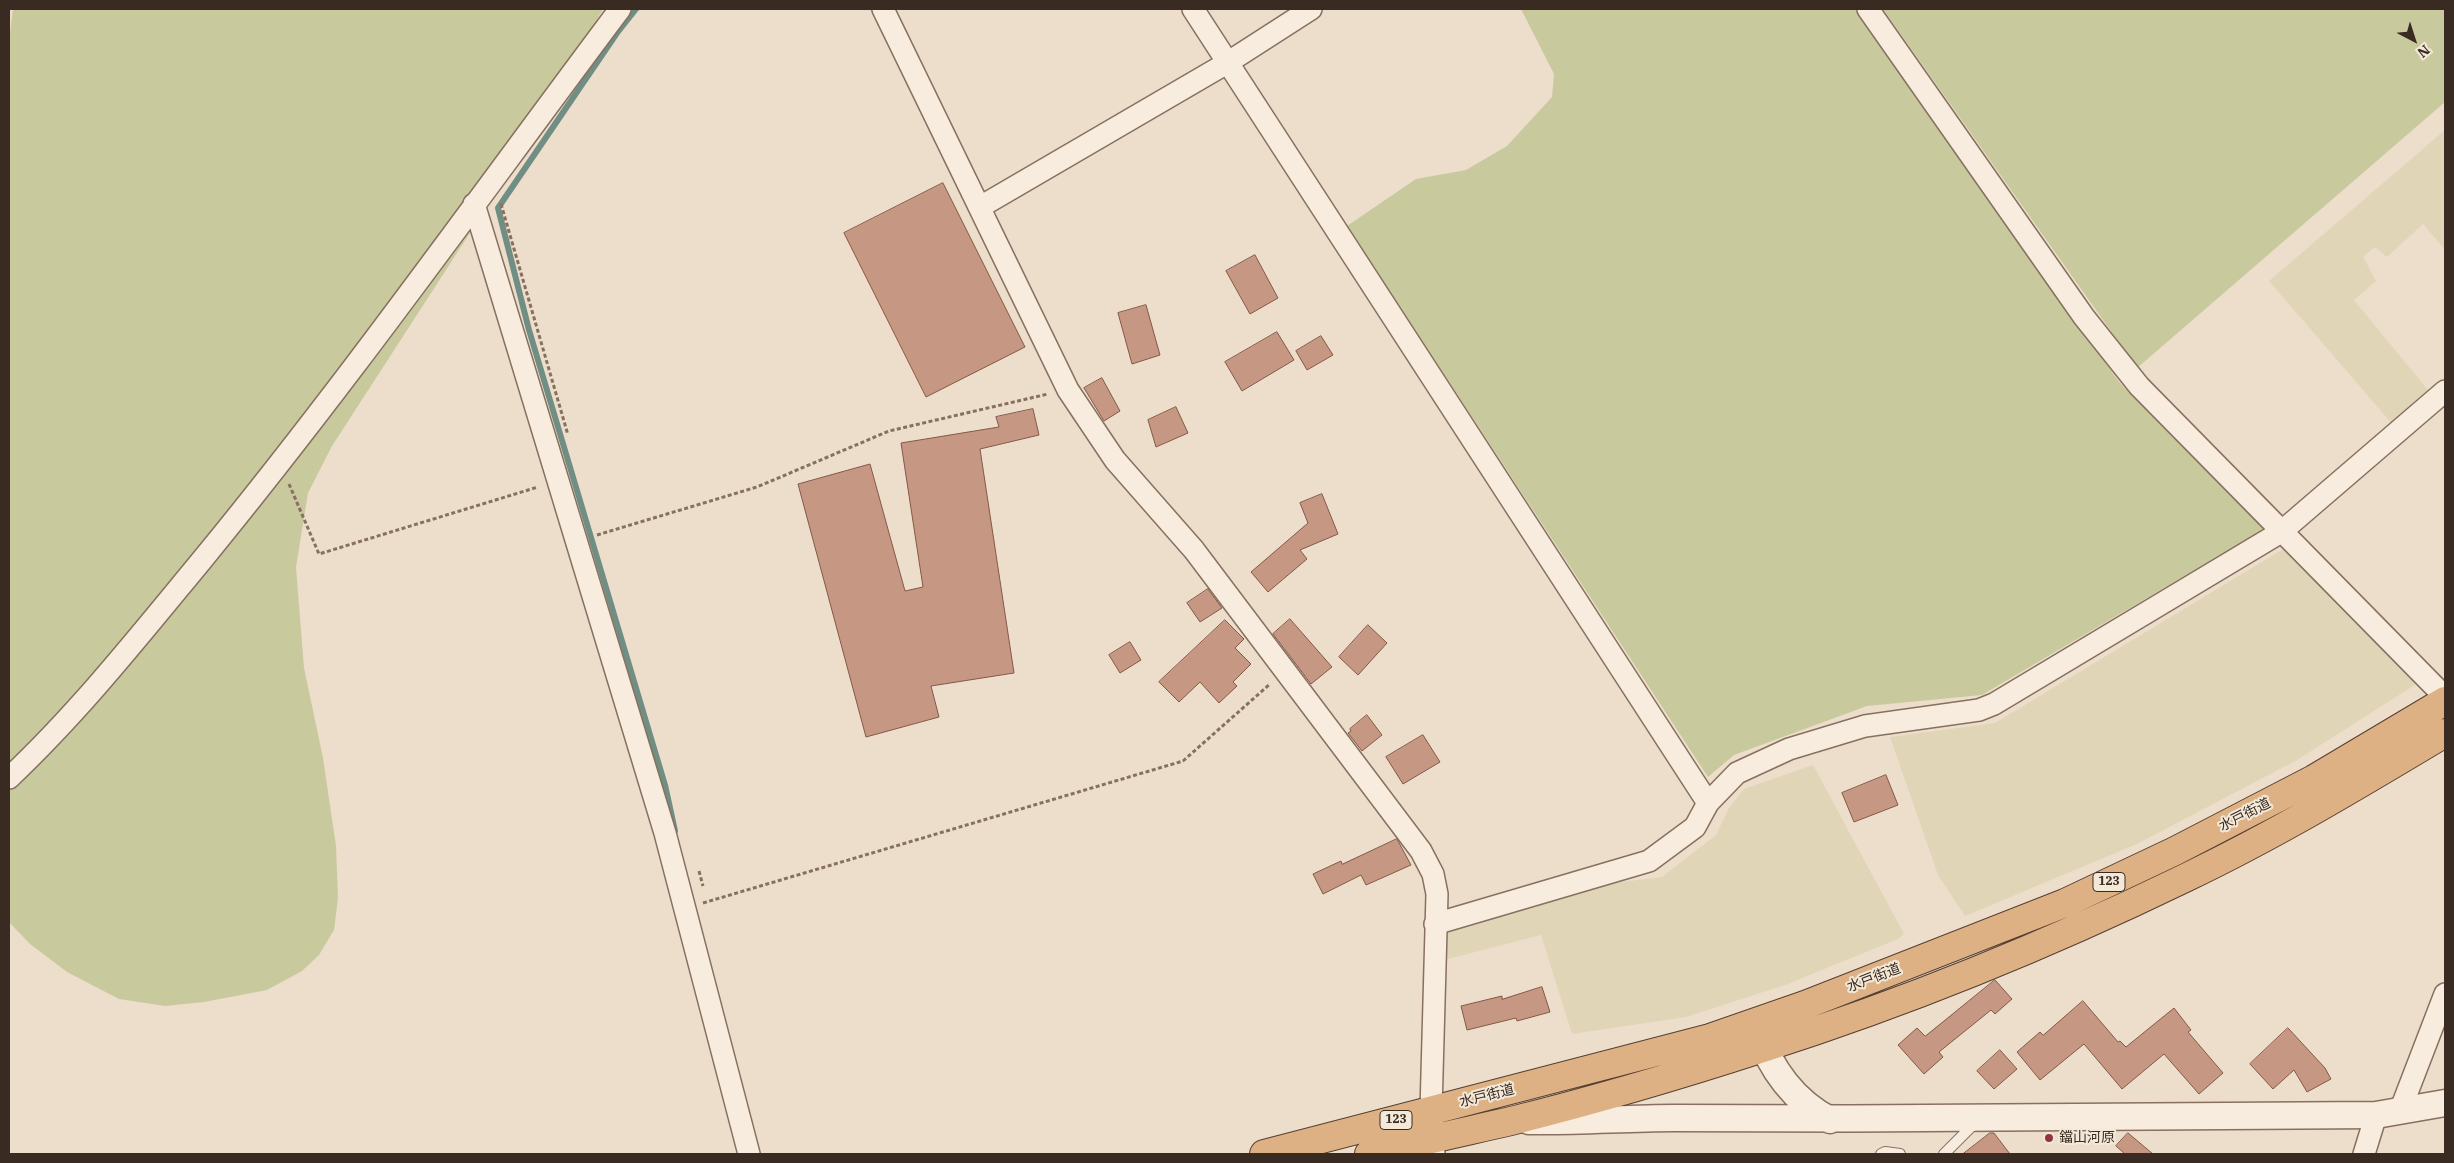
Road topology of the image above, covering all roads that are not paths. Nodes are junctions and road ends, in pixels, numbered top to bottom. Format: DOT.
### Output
graph roads {
  1 [pos="620,9"];
  2 [pos="883,9"];
  3 [pos="1193,9"];
  4 [pos="1311,9"];
  5 [pos="1868,9"];
  6 [pos="1227,63"];
  7 [pos="474,204"];
  8 [pos="980,208"];
  9 [pos="2445,391"];
  10 [pos="2281,532"];
  11 [pos="2445,697"];
  12 [pos="2445,701"];
  13 [pos="2445,733"];
  14 [pos="9,778"];
  15 [pos="1708,803"];
  16 [pos="1435,924"];
  17 [pos="2445,994"];
  18 [pos="1754,1022"];
  19 [pos="1763,1048"];
  20 [pos="2445,1103"];
  21 [pos="1431,1110"];
  22 [pos="2388,1113"];
  23 [pos="1980,1118"];
  24 [pos="1511,1120"];
  25 [pos="1830,1120"];
  26 [pos="1433,1146"];
  27 [pos="749,1154"];
  28 [pos="1264,1154"];
  29 [pos="1369,1154"];
  30 [pos="1881,1154"];
  31 [pos="1900,1154"];
  32 [pos="1944,1154"];
  33 [pos="2364,1154"];
  1 -- 7 [label="street"];
  2 -- 8 [label="street"];
  3 -- 6 [label="street"];
  4 -- 6 [label="street"];
  5 -- 10 [label="street"];
  6 -- 8 [label="street"];
  6 -- 15 [label="street"];
  7 -- 14 [label="street"];
  7 -- 27 [label="street"];
  8 -- 16 [label="street"];
  9 -- 10 [label="street"];
  10 -- 11 [label="street"];
  10 -- 15 [label="street"];
  12 -- 18 [label="highway, 水戸街道 / 123"];
  13 -- 19 [label="highway, 水戸街道 / 123"];
  15 -- 16 [label="street"];
  16 -- 21 [label="street"];
  17 -- 22 [label="street"];
  18 -- 19 [label="street"];
  18 -- 21 [label="highway, 水戸街道 / 123"];
  19 -- 24 [label="highway, 水戸街道 / 123"];
  19 -- 25 [label="street"];
  20 -- 22 [label="street"];
  21 -- 26 [label="street"];
  21 -- 28 [label="highway, 水戸街道 / 123"];
  22 -- 23 [label="street"];
  22 -- 33 [label="street"];
  23 -- 25 [label="street"];
  23 -- 32 [label="lane"];
  24 -- 25 [label="street"];
  24 -- 26 [label="highway, 水戸街道 / 123"];
  26 -- 29 [label="highway, 水戸街道 / 123"];
  30 -- 31 [label="lane"];
}
